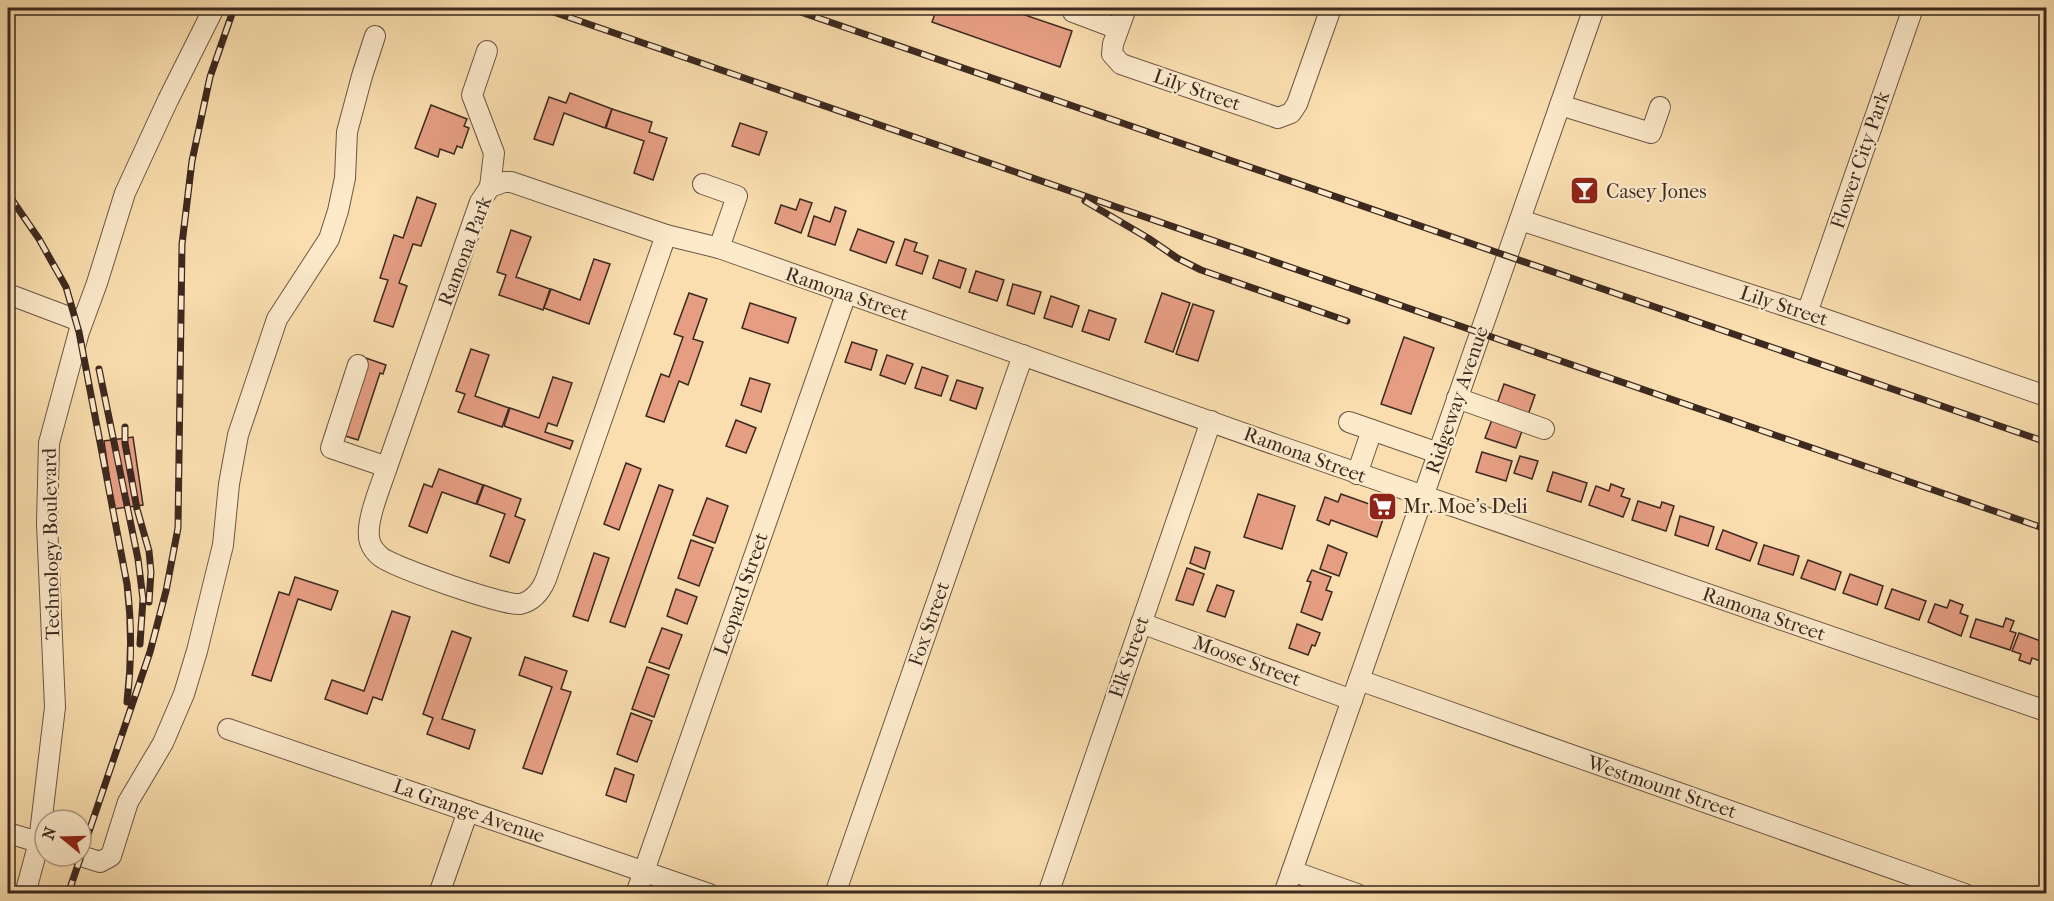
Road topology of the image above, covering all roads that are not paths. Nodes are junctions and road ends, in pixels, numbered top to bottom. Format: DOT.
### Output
graph roads {
  1 [pos="214,8"];
  2 [pos="1075,8"];
  3 [pos="1126,8"];
  4 [pos="1331,8"];
  5 [pos="1594,8"];
  6 [pos="1913,8"];
  7 [pos="1118,29"];
  8 [pos="375,36"];
  9 [pos="487,51"];
  10 [pos="1560,105"];
  11 [pos="1660,108"];
  12 [pos="703,184"];
  13 [pos="490,187"];
  14 [pos="1520,220"];
  15 [pos="666,235"];
  16 [pos="719,248"];
  17 [pos="8,294"];
  18 [pos="846,294"];
  19 [pos="1807,313"];
  20 [pos="82,321"];
  21 [pos="1023,355"];
  22 [pos="358,365"];
  23 [pos="2046,396"];
  24 [pos="1457,398"];
  25 [pos="1211,421"];
  26 [pos="1349,422"];
  27 [pos="1544,429"];
  28 [pos="1372,430"];
  29 [pos="1438,453"];
  30 [pos="387,467"];
  31 [pos="1357,474"];
  32 [pos="1423,498"];
  33 [pos="1141,622"];
  34 [pos="1359,680"];
  35 [pos="1352,700"];
  36 [pos="2046,711"];
  37 [pos="228,729"];
  38 [pos="45,808"];
  39 [pos="468,811"];
  40 [pos="8,833"];
  41 [pos="33,840"];
  42 [pos="93,860"];
  43 [pos="34,868"];
  44 [pos="644,871"];
  45 [pos="1292,871"];
  46 [pos="25,894"];
  47 [pos="439,894"];
  48 [pos="636,894"];
  49 [pos="709,894"];
  50 [pos="836,894"];
  51 [pos="1048,894"];
  52 [pos="1284,894"];
  53 [pos="1357,894"];
  54 [pos="1965,894"];
  1 -- 20 [label="street, Technology Boulevard"];
  2 -- 7 [label="street"];
  3 -- 7 [label="street"];
  4 -- 7 [label="street, Lily Street"];
  5 -- 10 [label="street, Ridgeway Avenue"];
  6 -- 19 [label="street, Flower City Park"];
  8 -- 42 [label="street"];
  9 -- 13 [label="street"];
  10 -- 11 [label="street"];
  10 -- 14 [label="street, Ridgeway Avenue"];
  12 -- 16 [label="street"];
  13 -- 15 [label="street, Ramona Park"];
  13 -- 30 [label="street, Ramona Park"];
  14 -- 19 [label="street, Lily Street"];
  14 -- 24 [label="street, Ridgeway Avenue"];
  15 -- 16 [label="street, Ramona Street"];
  15 -- 30 [label="street, Ramona Park"];
  16 -- 18 [label="street, Ramona Street"];
  17 -- 20 [label="street"];
  18 -- 21 [label="street, Ramona Street"];
  18 -- 44 [label="street, Leopard Street"];
  19 -- 23 [label="street, Lily Street"];
  20 -- 38 [label="street, Technology Boulevard"];
  21 -- 25 [label="street, Ramona Street"];
  21 -- 50 [label="street, Fox Street"];
  22 -- 30 [label="street"];
  24 -- 27 [label="street"];
  24 -- 29 [label="street, Ridgeway Avenue"];
  25 -- 31 [label="street, Ramona Street"];
  25 -- 33 [label="street, Elk Street"];
  26 -- 28 [label="street"];
  28 -- 29 [label="street"];
  28 -- 31 [label="street"];
  29 -- 32 [label="street, Ridgeway Avenue"];
  31 -- 32 [label="street, Ramona Street"];
  32 -- 34 [label="street, Ridgeway Avenue"];
  32 -- 36 [label="street, Ramona Street"];
  33 -- 35 [label="street, Moose Street"];
  33 -- 51 [label="street, Elk Street"];
  34 -- 35 [label="street, Ridgeway Avenue"];
  34 -- 54 [label="street, Westmount Street"];
  35 -- 45 [label="street, Ridgeway Avenue"];
  37 -- 39 [label="street, La Grange Avenue"];
  39 -- 44 [label="street, La Grange Avenue"];
  39 -- 47 [label="street"];
  40 -- 41 [label="street"];
  43 -- 46 [label="street, Technology Boulevard"];
  44 -- 48 [label="street, Leopard Street"];
  44 -- 49 [label="street, La Grange Avenue"];
  45 -- 52 [label="street, Ridgeway Avenue"];
  45 -- 53 [label="street"];
}
